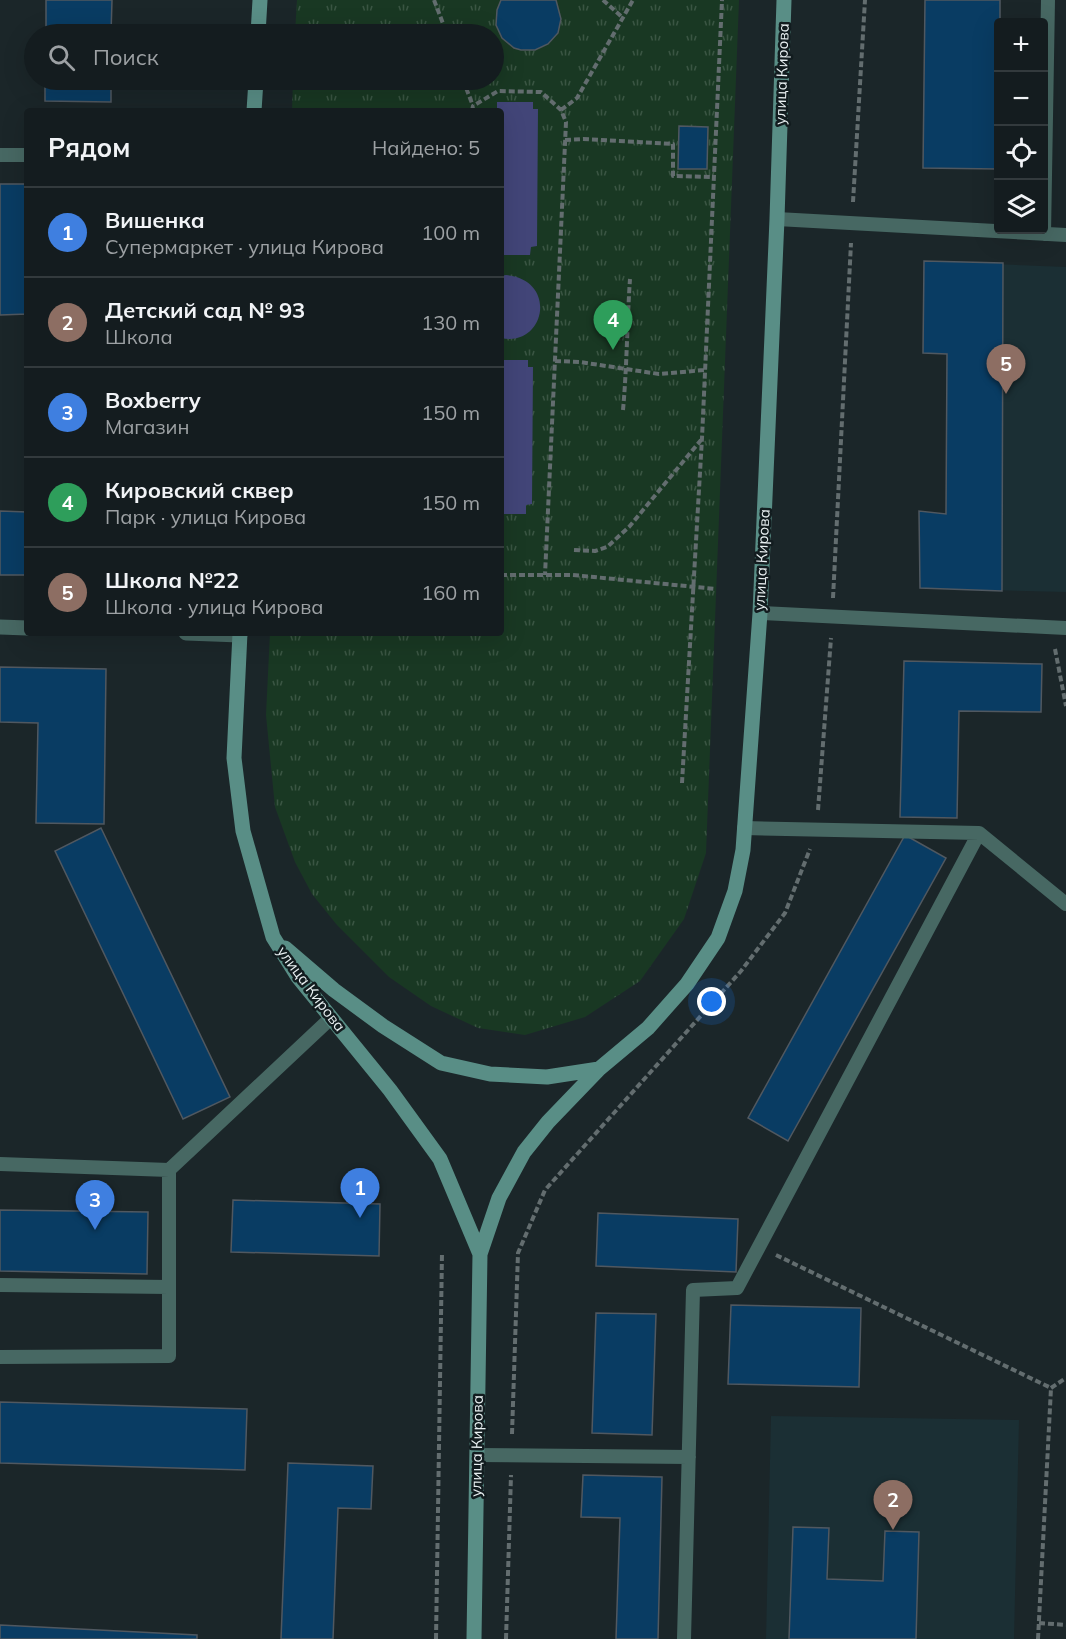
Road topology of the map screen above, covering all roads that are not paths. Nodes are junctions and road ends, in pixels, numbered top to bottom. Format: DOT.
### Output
graph roads {
  1 [pos="260,0"];
  2 [pos="784,0"];
  3 [pos="1048,0"];
  4 [pos="259,24"];
  5 [pos="255,90"];
  6 [pos="254,108"];
  7 [pos="0,155"];
  8 [pos="24,155"];
  9 [pos="1045,180"];
  10 [pos="777,219"];
  11 [pos="994,231"];
  12 [pos="1044,234"];
  13 [pos="1066,235"];
  14 [pos="760,613"];
  15 [pos="0,627"];
  16 [pos="24,628"];
  17 [pos="1066,628"];
  18 [pos="240,636"];
  19 [pos="744,828"];
  20 [pos="979,833"];
  21 [pos="1066,904"];
  22 [pos="273,936"];
  23 [pos="331,1018"];
  24 [pos="599,1069"];
  25 [pos="0,1164"];
  26 [pos="169,1170"];
  27 [pos="480,1254"];
  28 [pos="0,1285"];
  29 [pos="169,1287"];
  30 [pos="0,1357"];
  31 [pos="477,1455"];
  32 [pos="689,1457"];
  33 [pos="474,1639"];
  34 [pos="684,1639"];
  1 -- 4 [label="main road"];
  2 -- 10 [label="main road, улица Кирова"];
  3 -- 9 [label="lane"];
  5 -- 6 [label="main road"];
  7 -- 8 [label="lane"];
  10 -- 11 [label="lane"];
  10 -- 14 [label="main road, улица Кирова"];
  12 -- 13 [label="lane"];
  14 -- 17 [label="lane"];
  14 -- 19 [label="main road, улица Кирова"];
  15 -- 16 [label="street"];
  18 -- 22 [label="main road, улица Кирова"];
  19 -- 20 [label="lane"];
  19 -- 24 [label="main road, улица Кирова"];
  20 -- 21 [label="lane"];
  20 -- 32 [label="lane"];
  22 -- 23 [label="main road, улица Кирова"];
  22 -- 24 [label="main road, улица Кирова"];
  23 -- 26 [label="lane"];
  23 -- 27 [label="main road, улица Кирова"];
  24 -- 27 [label="main road, улица Кирова"];
  25 -- 26 [label="lane"];
  26 -- 29 [label="lane"];
  27 -- 31 [label="main road, улица Кирова"];
  28 -- 29 [label="lane"];
  29 -- 30 [label="lane"];
  31 -- 32 [label="lane"];
  31 -- 33 [label="main road, улица Кирова"];
  32 -- 34 [label="lane"];
}
